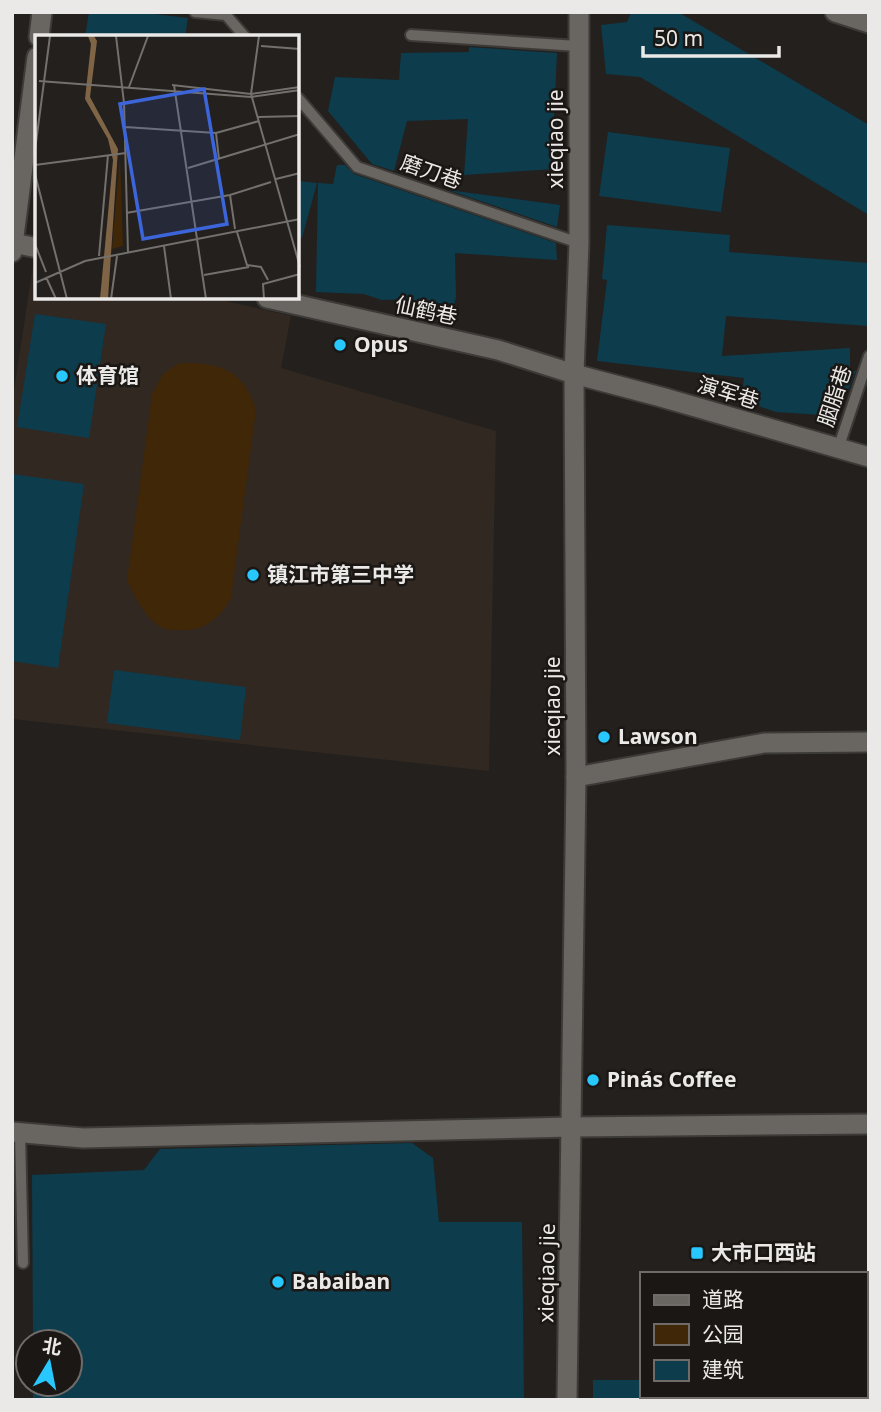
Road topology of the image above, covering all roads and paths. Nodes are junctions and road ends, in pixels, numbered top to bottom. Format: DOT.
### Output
graph roads {
  1 [pos="42,12"];
  2 [pos="195,12"];
  3 [pos="579,12"];
  4 [pos="835,12"];
  5 [pos="869,23"];
  6 [pos="39,35"];
  7 [pos="243,35"];
  8 [pos="411,35"];
  9 [pos="578,46"];
  10 [pos="35,73"];
  11 [pos="299,99"];
  12 [pos="579,243"];
  13 [pos="13,248"];
  14 [pos="35,248"];
  15 [pos="271,299"];
  16 [pos="869,356"];
  17 [pos="574,374"];
  18 [pos="838,449"];
  19 [pos="869,457"];
  20 [pos="869,742"];
  21 [pos="576,777"];
  22 [pos="869,1125"];
  23 [pos="572,1127"];
  24 [pos="16,1132"];
  25 [pos="23,1263"];
  26 [pos="567,1400"];
  1 -- 6 [label="street"];
  2 -- 7 [label="lane"];
  3 -- 9 [label="street, xieqiao jie"];
  4 -- 5 [label="street"];
  8 -- 9 [label="lane"];
  9 -- 12 [label="street, xieqiao jie"];
  10 -- 13 [label="street"];
  11 -- 12 [label="lane, 磨刀巷"];
  12 -- 17 [label="street, xieqiao jie"];
  13 -- 14 [label="street"];
  15 -- 17 [label="street, 仙鹤巷"];
  16 -- 18 [label="lane, 胭脂巷"];
  17 -- 18 [label="street, 演军巷"];
  17 -- 21 [label="street, xieqiao jie"];
  18 -- 19 [label="street, 演军巷"];
  20 -- 21 [label="street"];
  21 -- 23 [label="street, xieqiao jie"];
  22 -- 23 [label="street"];
  23 -- 24 [label="street"];
  23 -- 26 [label="street, xieqiao jie"];
  24 -- 25 [label="lane"];
}
